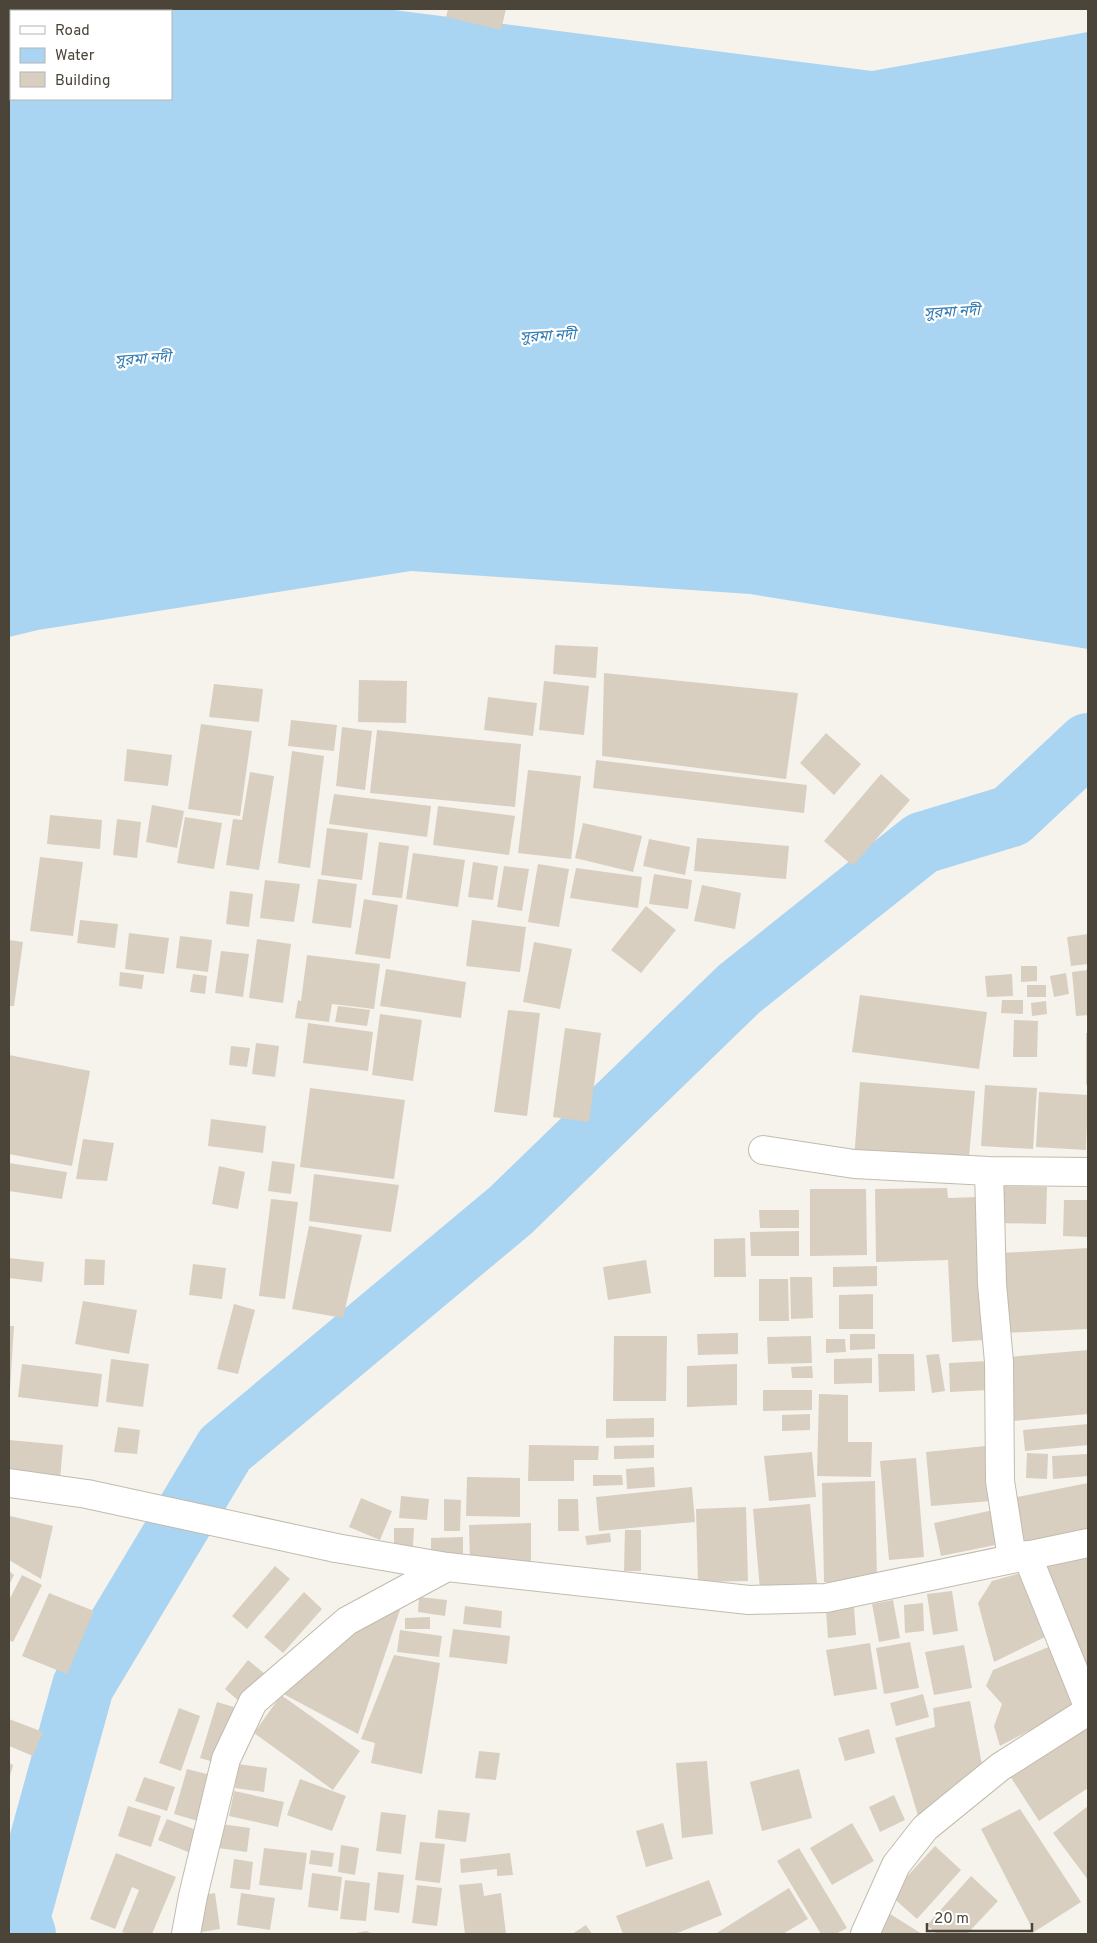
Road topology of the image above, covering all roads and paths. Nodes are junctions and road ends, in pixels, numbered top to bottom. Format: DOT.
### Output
graph roads {
  1 [pos="764,1150"];
  2 [pos="989,1170"];
  3 [pos="1088,1172"];
  4 [pos="9,1483"];
  5 [pos="1088,1543"];
  6 [pos="1020,1557"];
  7 [pos="447,1567"];
  8 [pos="1088,1706"];
  9 [pos="1088,1711"];
  10 [pos="186,1934"];
  11 [pos="865,1934"];
  1 -- 2 [label="street"];
  2 -- 3 [label="street"];
  2 -- 6 [label="street"];
  4 -- 7 [label="street"];
  5 -- 6 [label="street"];
  6 -- 7 [label="street"];
  6 -- 8 [label="street"];
  7 -- 10 [label="street"];
  9 -- 11 [label="street"];
}
